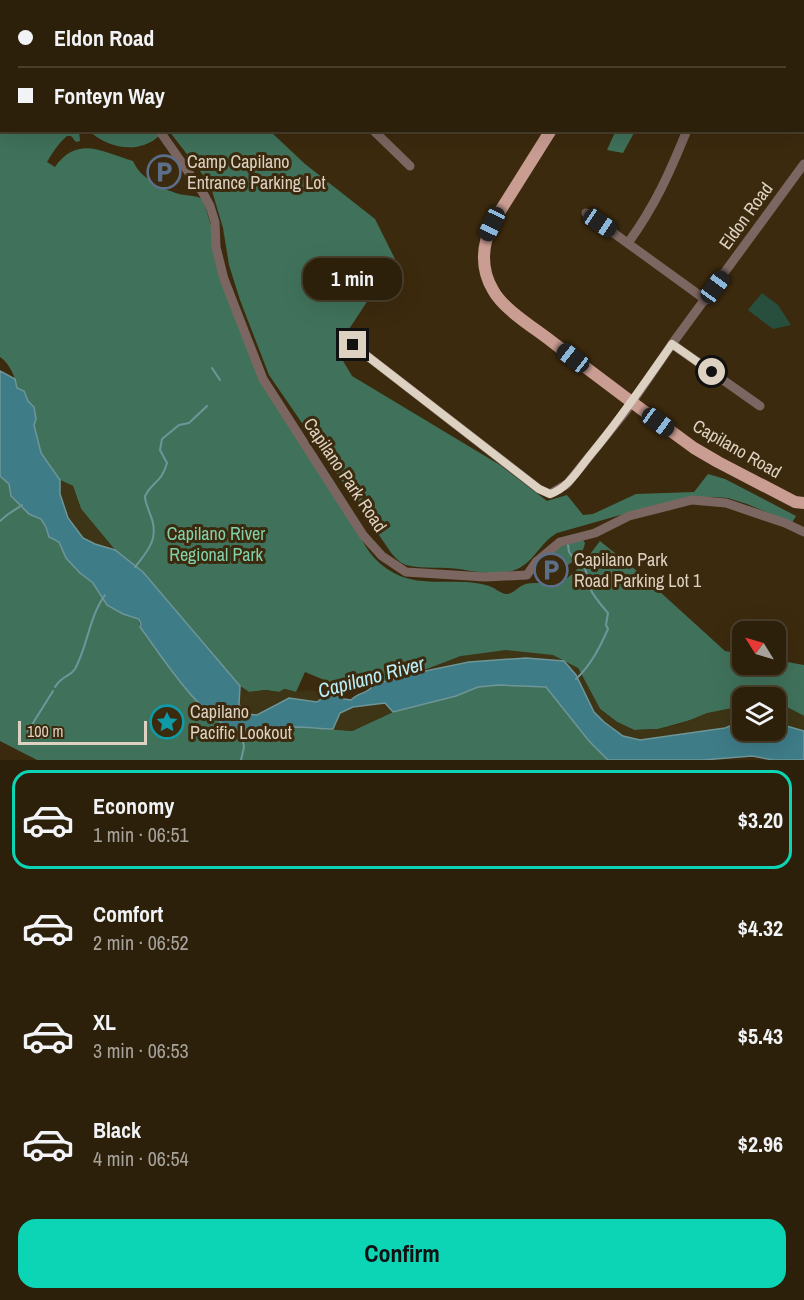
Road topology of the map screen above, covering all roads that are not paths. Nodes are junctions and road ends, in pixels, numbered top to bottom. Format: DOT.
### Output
graph roads {
  1 [pos="160,132"];
  2 [pos="375,132"];
  3 [pos="550,132"];
  4 [pos="686,132"];
  5 [pos="804,164"];
  6 [pos="410,166"];
  7 [pos="586,213"];
  8 [pos="628,243"];
  9 [pos="706,300"];
  10 [pos="672,344"];
  11 [pos="353,345"];
  12 [pos="632,402"];
  13 [pos="760,406"];
  14 [pos="799,503"];
  15 [pos="804,512"];
  16 [pos="804,532"];
  1 -- 16 [label="street, Capilano Park Road"];
  2 -- 6 [label="street"];
  3 -- 12 [label="main road, Capilano Road"];
  4 -- 8 [label="street"];
  5 -- 9 [label="street, Eldon Road"];
  7 -- 8 [label="street"];
  8 -- 9 [label="street"];
  9 -- 10 [label="street, Eldon Road"];
  10 -- 12 [label="street, Eldon Road"];
  10 -- 13 [label="street"];
  11 -- 12 [label="street, Eldon Road"];
  12 -- 14 [label="main road, Capilano Road"];
  14 -- 15 [label="main road, Capilano Road"];
}
